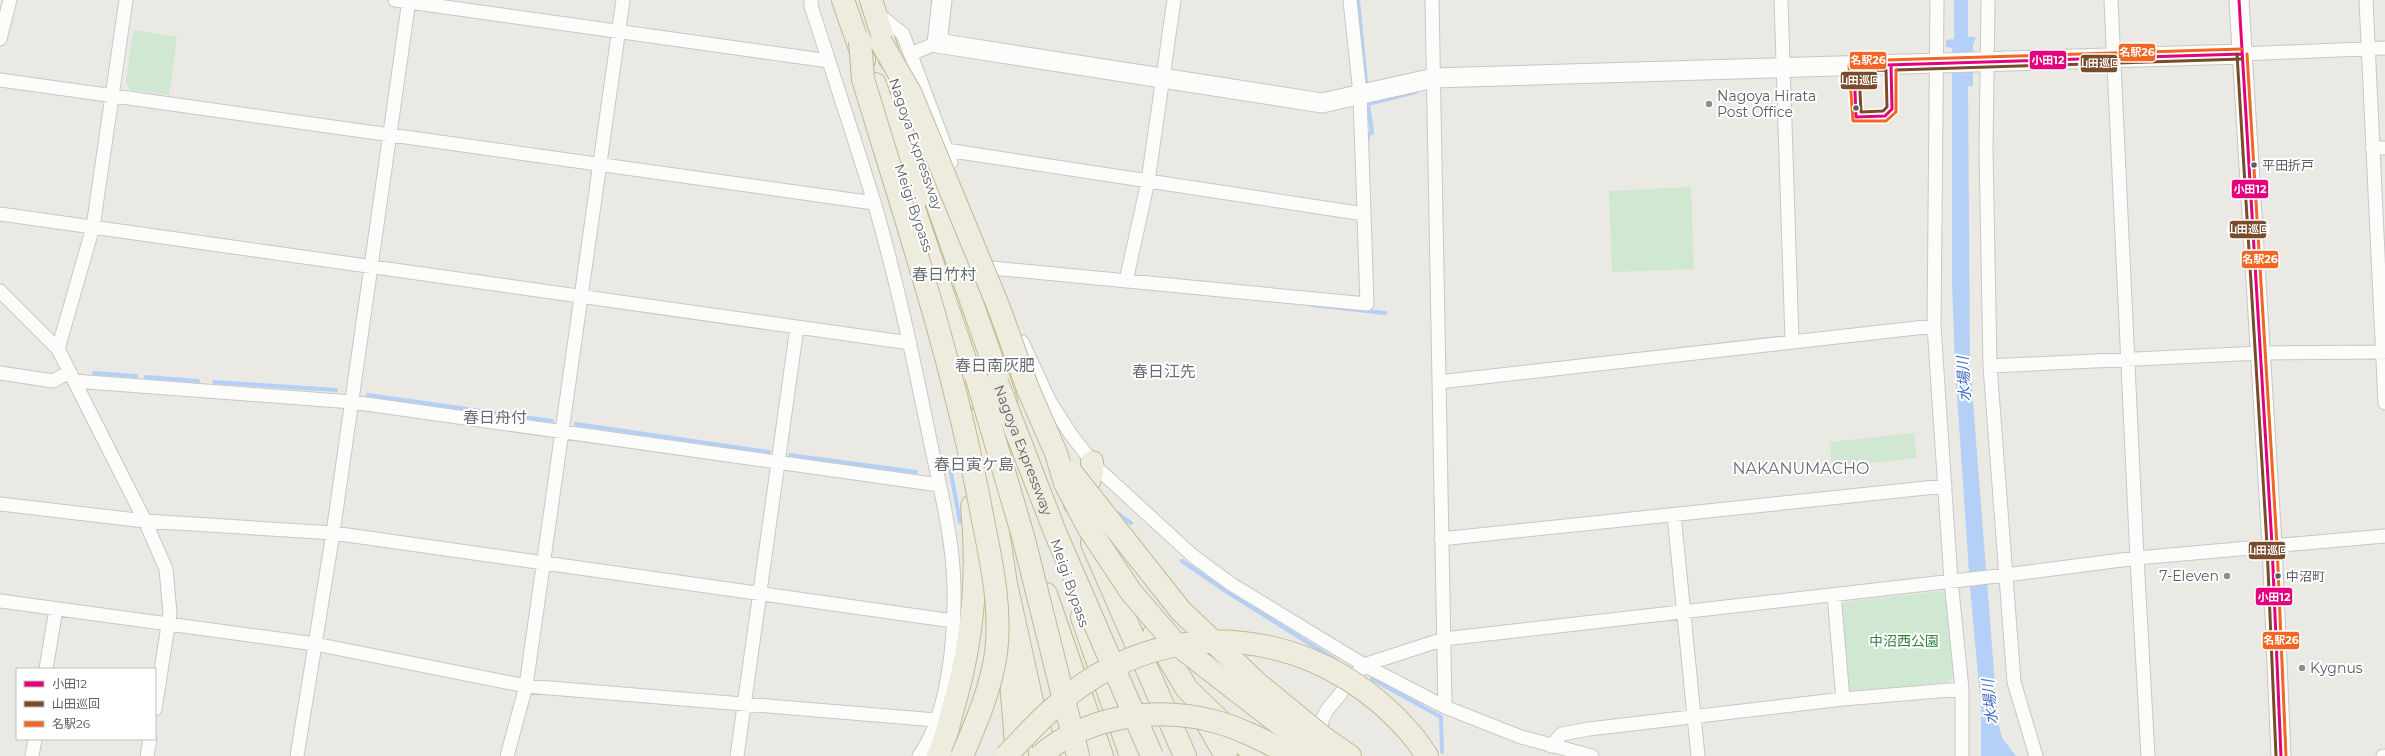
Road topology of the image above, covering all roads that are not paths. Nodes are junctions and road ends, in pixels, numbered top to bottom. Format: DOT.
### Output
graph roads {
  1 [pos="10,0"];
  2 [pos="126,0"];
  3 [pos="623,0"];
  4 [pos="811,0"];
  5 [pos="844,0"];
  6 [pos="942,0"];
  7 [pos="1174,0"];
  8 [pos="1350,0"];
  9 [pos="1432,0"];
  10 [pos="1781,0"];
  11 [pos="1937,0"];
  12 [pos="1988,0"];
  13 [pos="2111,0"];
  14 [pos="2239,0"];
  15 [pos="2366,0"];
  16 [pos="404,1"];
  17 [pos="871,4"];
  18 [pos="619,31"];
  19 [pos="0,39"];
  20 [pos="870,41"];
  21 [pos="937,42"];
  22 [pos="2385,48"];
  23 [pos="2368,49"];
  24 [pos="911,54"];
  25 [pos="2242,54"];
  26 [pos="2114,58"];
  27 [pos="829,61"];
  28 [pos="1985,62"];
  29 [pos="1939,63"];
  30 [pos="1783,68"];
  31 [pos="1163,78"];
  32 [pos="1434,78"];
  33 [pos="0,80"];
  34 [pos="1360,94"];
  35 [pos="112,96"];
  36 [pos="389,135"];
  37 [pos="2379,148"];
  38 [pos="946,150"];
  39 [pos="600,165"];
  40 [pos="1148,181"];
  41 [pos="874,204"];
  42 [pos="0,214"];
  43 [pos="1364,214"];
  44 [pos="93,227"];
  45 [pos="2381,250"];
  46 [pos="371,266"];
  47 [pos="992,268"];
  48 [pos="1126,281"];
  49 [pos="0,291"];
  50 [pos="581,296"];
  51 [pos="1934,326"];
  52 [pos="797,327"];
  53 [pos="1792,341"];
  54 [pos="910,343"];
  55 [pos="58,349"];
  56 [pos="2383,352"];
  57 [pos="2260,353"];
  58 [pos="2129,359"];
  59 [pos="994,364"];
  60 [pos="1990,366"];
  61 [pos="0,372"];
  62 [pos="72,376"];
  63 [pos="1438,382"];
  64 [pos="978,398"];
  65 [pos="352,402"];
  66 [pos="2385,403"];
  67 [pos="959,409"];
  68 [pos="562,432"];
  69 [pos="1056,453"];
  70 [pos="779,462"];
  71 [pos="1092,462"];
  72 [pos="939,485"];
  73 [pos="1945,486"];
  74 [pos="0,504"];
  75 [pos="1074,506"];
  76 [pos="1674,514"];
  77 [pos="145,521"];
  78 [pos="333,533"];
  79 [pos="1087,533"];
  80 [pos="2385,536"];
  81 [pos="1441,539"];
  82 [pos="2272,545"];
  83 [pos="2137,558"];
  84 [pos="544,563"];
  85 [pos="2001,576"];
  86 [pos="1955,581"];
  87 [pos="1006,584"];
  88 [pos="760,594"];
  89 [pos="1834,594"];
  90 [pos="0,602"];
  91 [pos="56,609"];
  92 [pos="1682,611"];
  93 [pos="953,621"];
  94 [pos="169,624"];
  95 [pos="1444,639"];
  96 [pos="315,644"];
  97 [pos="1364,666"];
  98 [pos="46,668"];
  99 [pos="526,686"];
  100 [pos="1187,689"];
  101 [pos="1962,689"];
  102 [pos="1843,699"];
  103 [pos="156,703"];
  104 [pos="745,704"];
  105 [pos="1445,707"];
  106 [pos="1694,716"];
  107 [pos="936,720"];
  108 [pos="35,740"];
  109 [pos="150,740"];
  110 [pos="1551,746"];
  111 [pos="930,754"];
  112 [pos="32,756"];
  113 [pos="147,756"];
  114 [pos="297,756"];
  115 [pos="507,756"];
  116 [pos="737,756"];
  117 [pos="962,756"];
  118 [pos="1006,756"];
  119 [pos="1017,756"];
  120 [pos="1040,756"];
  121 [pos="1047,756"];
  122 [pos="1078,756"];
  123 [pos="1102,756"];
  124 [pos="1131,756"];
  125 [pos="1152,756"];
  126 [pos="1185,756"];
  127 [pos="1226,756"];
  128 [pos="1256,756"];
  129 [pos="1294,756"];
  130 [pos="1321,756"];
  131 [pos="1327,756"];
  132 [pos="1350,756"];
  133 [pos="1427,756"];
  134 [pos="1592,756"];
  135 [pos="1698,756"];
  136 [pos="1962,756"];
  137 [pos="2036,756"];
  138 [pos="2148,756"];
  139 [pos="2281,756"];
  1 -- 19 [label="street"];
  2 -- 35 [label="street"];
  3 -- 18 [label="street"];
  4 -- 27 [label="street"];
  5 -- 20 [label="highway, Nagoya Expressway"];
  5 -- 64 [label="highway, Meigi Bypass"];
  6 -- 21 [label="street"];
  7 -- 31 [label="street"];
  8 -- 34 [label="street"];
  9 -- 32 [label="street"];
  10 -- 30 [label="street"];
  11 -- 29 [label="street"];
  12 -- 28 [label="street"];
  13 -- 26 [label="street"];
  14 -- 25 [label="street"];
  15 -- 23 [label="street"];
  16 -- 18 [label="street"];
  16 -- 36 [label="street"];
  17 -- 20 [label="highway, Nagoya Expressway"];
  17 -- 24 [label="street"];
  17 -- 59 [label="highway, Meigi Bypass"];
  18 -- 27 [label="street"];
  18 -- 39 [label="street"];
  20 -- 67 [label="highway, bridge"];
  20 -- 69 [label="highway, bridge"];
  20 -- 122 [label="highway, Nagoya Expressway, bridge"];
  20 -- 125 [label="highway, Nagoya Expressway, bridge"];
  21 -- 24 [label="street"];
  21 -- 31 [label="street"];
  22 -- 23 [label="street"];
  23 -- 25 [label="street"];
  23 -- 37 [label="street"];
  24 -- 38 [label="street"];
  25 -- 26 [label="street"];
  25 -- 57 [label="street"];
  26 -- 28 [label="street"];
  26 -- 58 [label="street"];
  27 -- 41 [label="street"];
  28 -- 29 [label="street"];
  28 -- 60 [label="street"];
  29 -- 30 [label="street"];
  29 -- 51 [label="street"];
  30 -- 32 [label="street"];
  30 -- 53 [label="street"];
  31 -- 34 [label="street"];
  31 -- 40 [label="street"];
  32 -- 34 [label="street"];
  32 -- 63 [label="street"];
  33 -- 35 [label="street"];
  34 -- 43 [label="street"];
  35 -- 36 [label="street"];
  35 -- 44 [label="street"];
  36 -- 39 [label="street"];
  36 -- 46 [label="street"];
  37 -- 45 [label="street"];
  38 -- 40 [label="street"];
  38 -- 47 [label="street"];
  39 -- 41 [label="street"];
  39 -- 50 [label="street"];
  40 -- 43 [label="street"];
  40 -- 48 [label="street"];
  41 -- 54 [label="street"];
  42 -- 44 [label="street"];
  43 -- 48 [label="street"];
  44 -- 46 [label="street"];
  44 -- 55 [label="street"];
  45 -- 56 [label="street"];
  46 -- 50 [label="street"];
  46 -- 65 [label="street"];
  47 -- 48 [label="street"];
  47 -- 71 [label="street"];
  49 -- 55 [label="street"];
  50 -- 52 [label="street"];
  50 -- 68 [label="street"];
  51 -- 53 [label="street"];
  51 -- 73 [label="street"];
  52 -- 54 [label="street"];
  52 -- 70 [label="street"];
  53 -- 63 [label="street"];
  54 -- 72 [label="street"];
  55 -- 62 [label="street"];
  56 -- 57 [label="street"];
  56 -- 66 [label="street"];
  57 -- 58 [label="street"];
  57 -- 82 [label="street"];
  58 -- 60 [label="street"];
  58 -- 83 [label="street"];
  59 -- 75 [label="highway"];
  59 -- 124 [label="highway, Meigi Bypass"];
  60 -- 85 [label="street"];
  61 -- 62 [label="street"];
  62 -- 65 [label="street"];
  62 -- 77 [label="street"];
  63 -- 81 [label="street"];
  64 -- 87 [label="highway"];
  64 -- 123 [label="highway, Meigi Bypass"];
  65 -- 68 [label="street"];
  65 -- 78 [label="street"];
  67 -- 111 [label="highway, bridge"];
  67 -- 117 [label="highway, bridge"];
  68 -- 70 [label="street"];
  68 -- 84 [label="street"];
  69 -- 130 [label="highway, bridge"];
  69 -- 132 [label="highway, bridge"];
  70 -- 72 [label="street"];
  70 -- 88 [label="street"];
  71 -- 75 [label="highway"];
  71 -- 97 [label="street"];
  72 -- 93 [label="street"];
  73 -- 76 [label="street"];
  73 -- 86 [label="street"];
  74 -- 77 [label="street"];
  75 -- 79 [label="highway"];
  76 -- 81 [label="street"];
  76 -- 92 [label="street"];
  77 -- 78 [label="street"];
  77 -- 94 [label="street"];
  78 -- 84 [label="street"];
  78 -- 96 [label="street"];
  79 -- 100 [label="highway"];
  79 -- 126 [label="highway"];
  80 -- 82 [label="street"];
  81 -- 95 [label="street"];
  82 -- 83 [label="street"];
  82 -- 139 [label="street"];
  83 -- 85 [label="street"];
  83 -- 138 [label="street"];
  84 -- 88 [label="street"];
  84 -- 99 [label="street"];
  85 -- 86 [label="street"];
  85 -- 137 [label="street"];
  86 -- 89 [label="street"];
  86 -- 101 [label="street"];
  87 -- 119 [label="highway"];
  87 -- 121 [label="highway"];
  88 -- 93 [label="street"];
  88 -- 104 [label="street"];
  89 -- 92 [label="street"];
  89 -- 102 [label="street"];
  90 -- 91 [label="street"];
  91 -- 94 [label="street"];
  91 -- 98 [label="street"];
  92 -- 95 [label="street"];
  92 -- 106 [label="street"];
  93 -- 107 [label="street"];
  94 -- 96 [label="street"];
  94 -- 103 [label="street"];
  95 -- 97 [label="street"];
  95 -- 105 [label="street"];
  96 -- 99 [label="street"];
  96 -- 114 [label="street"];
  97 -- 105 [label="street"];
  97 -- 131 [label="street"];
  99 -- 104 [label="street"];
  99 -- 115 [label="street"];
  100 -- 127 [label="highway"];
  100 -- 128 [label="highway"];
  101 -- 102 [label="street"];
  101 -- 136 [label="street"];
  102 -- 106 [label="street"];
  104 -- 107 [label="street"];
  104 -- 116 [label="street"];
  105 -- 110 [label="street"];
  106 -- 110 [label="street"];
  106 -- 135 [label="street"];
  107 -- 111 [label="street"];
  108 -- 112 [label="street"];
  109 -- 113 [label="street"];
  110 -- 134 [label="street"];
  118 -- 133 [label="highway, bridge"];
  120 -- 129 [label="highway, bridge"];
}
